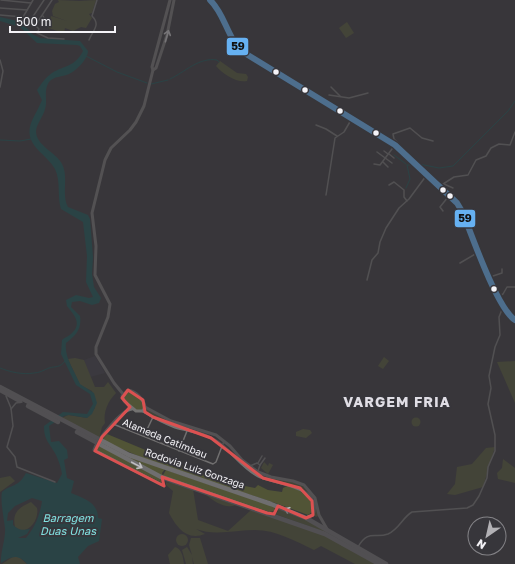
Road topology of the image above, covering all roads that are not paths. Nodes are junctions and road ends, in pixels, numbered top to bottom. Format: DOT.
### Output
graph roads {
  1 [pos="1,0"];
  2 [pos="33,0"];
  3 [pos="44,0"];
  4 [pos="52,0"];
  5 [pos="97,0"];
  6 [pos="170,0"];
  7 [pos="174,0"];
  8 [pos="210,0"];
  9 [pos="31,3"];
  10 [pos="0,8"];
  11 [pos="27,10"];
  12 [pos="0,15"];
  13 [pos="43,16"];
  14 [pos="48,25"];
  15 [pos="36,26"];
  16 [pos="64,39"];
  17 [pos="89,40"];
  18 [pos="0,60"];
  19 [pos="153,70"];
  20 [pos="0,87"];
  21 [pos="331,87"];
  22 [pos="368,93"];
  23 [pos="329,95"];
  24 [pos="340,96"];
  25 [pos="352,118"];
  26 [pos="316,125"];
  27 [pos="515,132"];
  28 [pos="337,136"];
  29 [pos="433,141"];
  30 [pos="396,146"];
  31 [pos="384,151"];
  32 [pos="377,152"];
  33 [pos="389,154"];
  34 [pos="386,158"];
  35 [pos="394,158"];
  36 [pos="383,162"];
  37 [pos="392,163"];
  38 [pos="374,164"];
  39 [pos="388,167"];
  40 [pos="427,175"];
  41 [pos="389,185"];
  42 [pos="441,185"];
  43 [pos="453,188"];
  44 [pos="326,195"];
  45 [pos="449,195"];
  46 [pos="407,200"];
  47 [pos="443,211"];
  48 [pos="479,252"];
  49 [pos="460,263"];
  50 [pos="502,269"];
  51 [pos="490,277"];
  52 [pos="367,280"];
  53 [pos="515,287"];
  54 [pos="498,297"];
  55 [pos="503,307"];
  56 [pos="515,320"];
  57 [pos="0,387"];
  58 [pos="2,391"];
  59 [pos="123,394"];
  60 [pos="13,397"];
  61 [pos="22,402"];
  62 [pos="14,405"];
  63 [pos="128,405"];
  64 [pos="146,407"];
  65 [pos="11,408"];
  66 [pos="132,409"];
  67 [pos="127,410"];
  68 [pos="143,411"];
  69 [pos="51,416"];
  70 [pos="153,417"];
  71 [pos="113,424"];
  72 [pos="189,426"];
  73 [pos="187,430"];
  74 [pos="144,436"];
  75 [pos="224,440"];
  76 [pos="104,445"];
  77 [pos="222,445"];
  78 [pos="179,451"];
  79 [pos="234,454"];
  80 [pos="257,463"];
  81 [pos="260,465"];
  82 [pos="250,466"];
  83 [pos="171,469"];
  84 [pos="258,472"];
  85 [pos="161,477"];
  86 [pos="270,479"];
  87 [pos="168,480"];
  88 [pos="55,482"];
  89 [pos="164,486"];
  90 [pos="271,504"];
  91 [pos="267,514"];
  92 [pos="319,514"];
  93 [pos="313,515"];
  94 [pos="306,518"];
  95 [pos="327,529"];
  96 [pos="358,547"];
  97 [pos="379,564"];
  98 [pos="386,564"];
  1 -- 9 [label="street"];
  2 -- 9 [label="street"];
  3 -- 15 [label="street"];
  4 -- 13 [label="street"];
  5 -- 17 [label="street"];
  6 -- 19 [label="main road"];
  19 -- 7 [label="main road, one-way"];
  8 -- 25 [label="main road"];
  9 -- 11 [label="street"];
  10 -- 11 [label="street"];
  11 -- 12 [label="street"];
  13 -- 14 [label="street"];
  13 -- 15 [label="street"];
  15 -- 16 [label="street"];
  18 -- 20 [label="street"];
  19 -- 59 [label="main road"];
  21 -- 24 [label="street"];
  22 -- 24 [label="street"];
  23 -- 24 [label="street"];
  25 -- 28 [label="street"];
  25 -- 30 [label="main road"];
  26 -- 28 [label="street"];
  27 -- 42 [label="street"];
  28 -- 44 [label="street"];
  29 -- 30 [label="street"];
  30 -- 33 [label="street"];
  30 -- 40 [label="main road"];
  31 -- 33 [label="street"];
  32 -- 34 [label="street"];
  33 -- 34 [label="street"];
  33 -- 35 [label="street"];
  34 -- 36 [label="street"];
  34 -- 37 [label="street"];
  36 -- 38 [label="street"];
  36 -- 39 [label="street"];
  40 -- 42 [label="main road"];
  40 -- 46 [label="street"];
  41 -- 46 [label="street"];
  42 -- 43 [label="street"];
  42 -- 45 [label="main road"];
  45 -- 47 [label="street"];
  45 -- 48 [label="main road"];
  46 -- 52 [label="street"];
  48 -- 49 [label="street"];
  48 -- 51 [label="main road"];
  50 -- 51 [label="street"];
  51 -- 54 [label="main road"];
  53 -- 54 [label="street"];
  54 -- 55 [label="main road"];
  55 -- 56 [label="main road"];
  55 -- 96 [label="street"];
  57 -- 69 [label="highway, Rodovia Luiz Gonzaga"];
  58 -- 60 [label="highway, Rodovia Luiz Gonzaga"];
  58 -- 65 [label="street"];
  59 -- 63 [label="main road"];
  59 -- 64 [label="main road"];
  60 -- 61 [label="highway, Rodovia Luiz Gonzaga"];
  60 -- 62 [label="street"];
  61 -- 62 [label="street"];
  61 -- 69 [label="highway, Rodovia Luiz Gonzaga"];
  62 -- 65 [label="street"];
  63 -- 66 [label="main road"];
  63 -- 67 [label="main road"];
  64 -- 68 [label="main road"];
  64 -- 72 [label="main road"];
  65 -- 88 [label="street"];
  66 -- 67 [label="main road"];
  66 -- 68 [label="main road"];
  67 -- 71 [label="main road"];
  68 -- 70 [label="main road"];
  69 -- 76 [label="highway, Rodovia Luiz Gonzaga"];
  70 -- 73 [label="main road"];
  70 -- 74 [label="street"];
  71 -- 74 [label="street, Alameda Catimbau"];
  71 -- 89 [label="main road"];
  72 -- 73 [label="street"];
  72 -- 75 [label="main road"];
  73 -- 77 [label="main road"];
  73 -- 78 [label="street"];
  74 -- 78 [label="street, Alameda Catimbau"];
  75 -- 77 [label="street"];
  75 -- 79 [label="main road"];
  76 -- 83 [label="highway, Rodovia Luiz Gonzaga"];
  76 -- 85 [label="highway, Rodovia Luiz Gonzaga, one-way"];
  77 -- 78 [label="street, Alameda Catimbau"];
  77 -- 79 [label="main road"];
  79 -- 82 [label="main road"];
  79 -- 84 [label="main road"];
  80 -- 81 [label="street"];
  80 -- 81 [label="street"];
  80 -- 82 [label="street"];
  81 -- 84 [label="street"];
  82 -- 84 [label="main road"];
  83 -- 87 [label="highway"];
  83 -- 90 [label="highway, Rodovia Luiz Gonzaga"];
  84 -- 86 [label="main road"];
  84 -- 86 [label="main road"];
  85 -- 87 [label="highway, Rodovia Luiz Gonzaga"];
  85 -- 89 [label="main road"];
  86 -- 92 [label="main road"];
  86 -- 93 [label="main road"];
  87 -- 89 [label="main road"];
  87 -- 91 [label="highway, Rodovia Luiz Gonzaga"];
  90 -- 91 [label="highway"];
  94 -- 90 [label="highway, Rodovia Luiz Gonzaga, one-way"];
  91 -- 97 [label="highway, Rodovia Luiz Gonzaga"];
  92 -- 93 [label="main road"];
  92 -- 95 [label="main road"];
  93 -- 94 [label="main road"];
  94 -- 95 [label="highway, Rodovia Luiz Gonzaga"];
  95 -- 96 [label="highway, Rodovia Luiz Gonzaga"];
  96 -- 98 [label="highway, Rodovia Luiz Gonzaga"];
}
